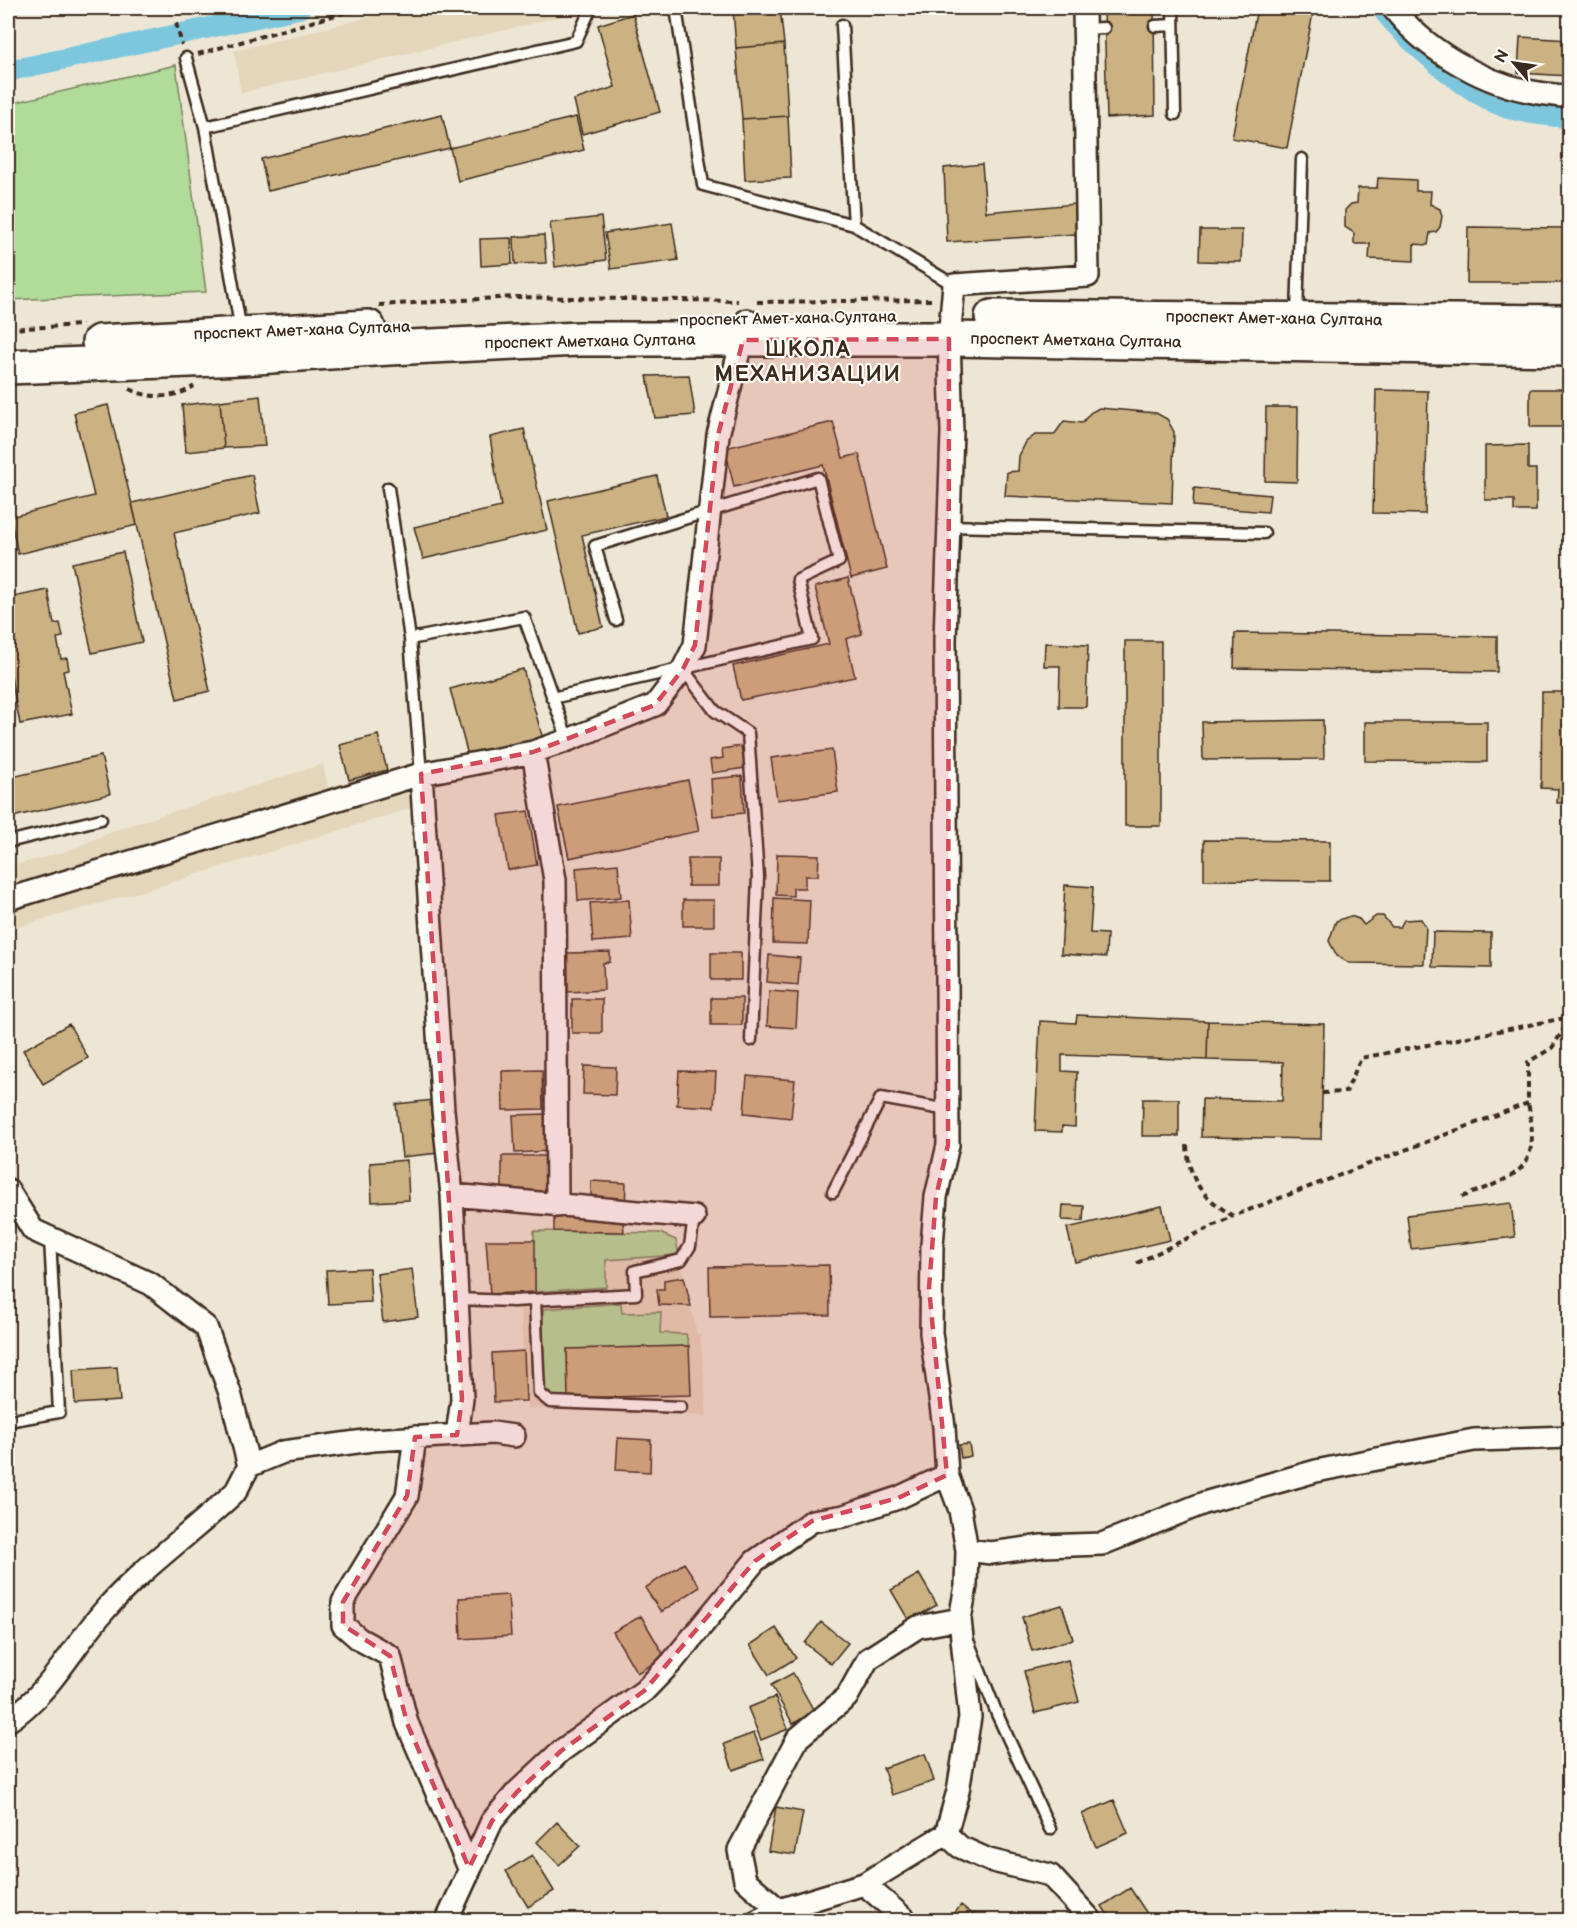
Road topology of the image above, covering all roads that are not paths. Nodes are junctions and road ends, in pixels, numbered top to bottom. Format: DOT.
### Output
graph roads {
  1 [pos="591,8"];
  2 [pos="676,8"];
  3 [pos="1084,8"];
  4 [pos="1173,8"];
  5 [pos="1393,8"];
  6 [pos="842,25"];
  7 [pos="1173,25"];
  8 [pos="1155,26"];
  9 [pos="186,58"];
  10 [pos="1569,96"];
  11 [pos="1175,114"];
  12 [pos="205,127"];
  13 [pos="1302,159"];
  14 [pos="854,225"];
  15 [pos="951,310"];
  16 [pos="1297,318"];
  17 [pos="1569,322"];
  18 [pos="745,330"];
  19 [pos="242,345"];
  20 [pos="8,347"];
  21 [pos="1569,349"];
  22 [pos="8,368"];
  23 [pos="388,488"];
  24 [pos="711,510"];
  25 [pos="947,526"];
  26 [pos="1264,533"];
  27 [pos="616,620"];
  28 [pos="410,639"];
  29 [pos="683,669"];
  30 [pos="552,698"];
  31 [pos="568,740"];
  32 [pos="533,752"];
  33 [pos="421,774"];
  34 [pos="101,819"];
  35 [pos="8,842"];
  36 [pos="8,899"];
  37 [pos="752,1040"];
  38 [pos="948,1110"];
  39 [pos="8,1190"];
  40 [pos="833,1192"];
  41 [pos="452,1195"];
  42 [pos="557,1206"];
  43 [pos="694,1217"];
  44 [pos="50,1238"];
  45 [pos="456,1299"];
  46 [pos="535,1300"];
  47 [pos="681,1407"];
  48 [pos="8,1421"];
  49 [pos="457,1435"];
  50 [pos="514,1436"];
  51 [pos="415,1437"];
  52 [pos="1569,1437"];
  53 [pos="249,1466"];
  54 [pos="947,1475"];
  55 [pos="967,1550"];
  56 [pos="960,1619"];
  57 [pos="8,1721"];
  58 [pos="1050,1830"];
  59 [pos="946,1834"];
  60 [pos="469,1868"];
  61 [pos="864,1884"];
  62 [pos="779,1910"];
  63 [pos="447,1920"];
  64 [pos="759,1920"];
  65 [pos="906,1920"];
  66 [pos="1091,1920"];
  1 -- 12 [label="lane"];
  2 -- 14 [label="lane"];
  3 -- 15 [label="street"];
  4 -- 7 [label="lane"];
  5 -- 10 [label="street"];
  6 -- 14 [label="lane"];
  7 -- 8 [label="lane"];
  7 -- 11 [label="lane"];
  9 -- 12 [label="lane"];
  12 -- 19 [label="lane"];
  13 -- 16 [label="lane"];
  14 -- 15 [label="lane"];
  15 -- 16 [label="main road, проспект Амет-хана Султана"];
  15 -- 18 [label="main road, проспект Аметхана Султана"];
  15 -- 21 [label="main road, проспект Аметхана Султана"];
  15 -- 25 [label="street"];
  16 -- 17 [label="main road, проспект Амет-хана Султана"];
  18 -- 19 [label="main road, проспект Аметхана Султана"];
  18 -- 24 [label="street"];
  19 -- 20 [label="main road, проспект Амет-хана Султана"];
  19 -- 22 [label="main road, проспект Аметхана Султана"];
  23 -- 28 [label="lane"];
  24 -- 27 [label="lane"];
  24 -- 29 [label="street"];
  24 -- 29 [label="lane"];
  25 -- 26 [label="lane"];
  25 -- 38 [label="street"];
  28 -- 30 [label="lane"];
  28 -- 33 [label="lane"];
  29 -- 30 [label="lane"];
  29 -- 31 [label="street"];
  29 -- 37 [label="lane"];
  30 -- 31 [label="lane"];
  31 -- 32 [label="street"];
  32 -- 33 [label="street"];
  32 -- 42 [label="street"];
  33 -- 36 [label="street"];
  33 -- 41 [label="street"];
  34 -- 35 [label="lane"];
  38 -- 40 [label="lane"];
  38 -- 54 [label="street"];
  39 -- 44 [label="street"];
  41 -- 42 [label="street"];
  41 -- 45 [label="street"];
  42 -- 43 [label="street"];
  43 -- 46 [label="lane"];
  44 -- 48 [label="lane"];
  44 -- 53 [label="street"];
  45 -- 46 [label="lane"];
  45 -- 49 [label="street"];
  46 -- 47 [label="lane"];
  49 -- 50 [label="street"];
  49 -- 51 [label="street"];
  51 -- 53 [label="street"];
  51 -- 60 [label="street"];
  52 -- 55 [label="street"];
  53 -- 57 [label="street"];
  54 -- 55 [label="street"];
  54 -- 60 [label="street"];
  55 -- 56 [label="street"];
  56 -- 58 [label="lane"];
  56 -- 59 [label="street"];
  56 -- 62 [label="street"];
  59 -- 61 [label="street"];
  59 -- 66 [label="street"];
  60 -- 63 [label="street"];
  61 -- 62 [label="street"];
  61 -- 65 [label="street"];
  62 -- 64 [label="street"];
}
